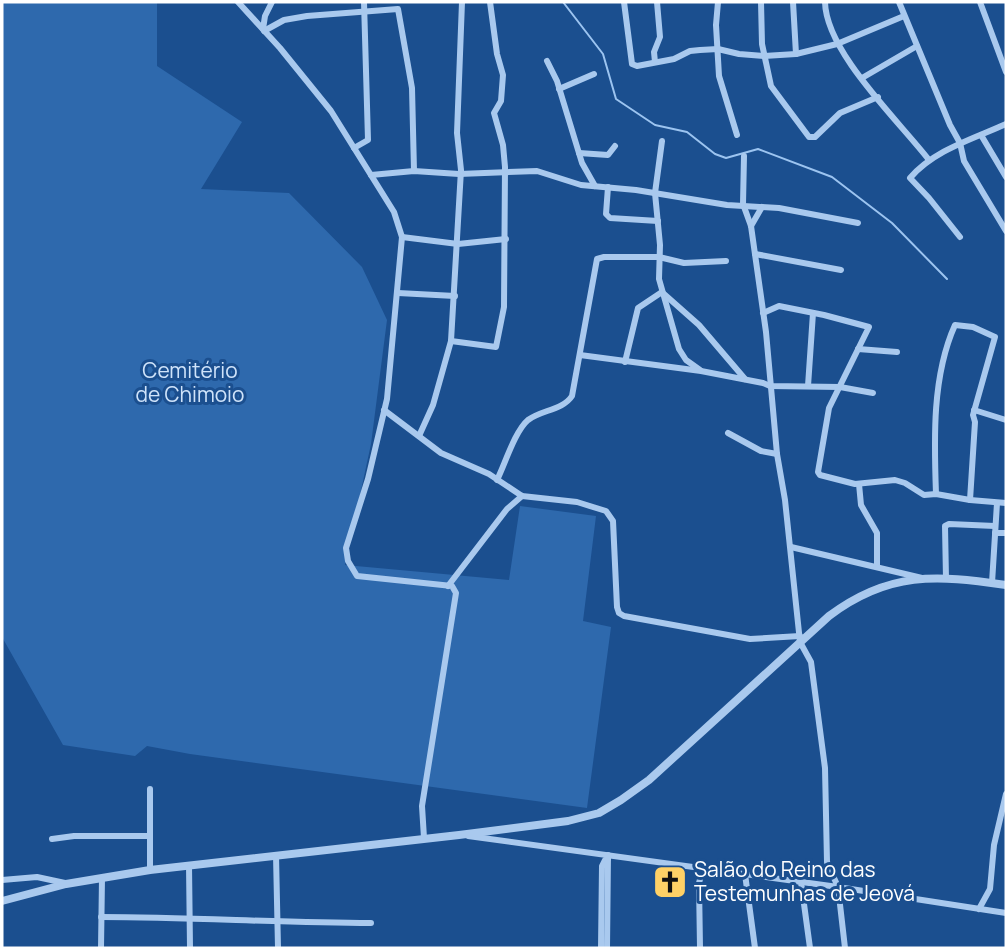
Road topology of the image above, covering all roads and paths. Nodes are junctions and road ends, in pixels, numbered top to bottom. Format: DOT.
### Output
graph roads {
  1 [pos="237,2"];
  2 [pos="244,2"];
  3 [pos="272,2"];
  4 [pos="364,2"];
  5 [pos="462,2"];
  6 [pos="490,2"];
  7 [pos="624,2"];
  8 [pos="657,2"];
  9 [pos="719,2"];
  10 [pos="761,2"];
  11 [pos="793,2"];
  12 [pos="825,2"];
  13 [pos="899,2"];
  14 [pos="980,2"];
  15 [pos="246,10"];
  16 [pos="365,11"];
  17 [pos="904,16"];
  18 [pos="264,30"];
  19 [pos="837,44"];
  20 [pos="916,46"];
  21 [pos="718,50"];
  22 [pos="796,54"];
  23 [pos="764,56"];
  24 [pos="547,61"];
  25 [pos="655,62"];
  26 [pos="1006,72"];
  27 [pos="594,74"];
  28 [pos="862,78"];
  29 [pos="559,89"];
  30 [pos="878,97"];
  31 [pos="1006,124"];
  32 [pos="737,135"];
  33 [pos="981,135"];
  34 [pos="662,141"];
  35 [pos="960,143"];
  36 [pos="615,146"];
  37 [pos="354,148"];
  38 [pos="579,153"];
  39 [pos="744,156"];
  40 [pos="929,160"];
  41 [pos="414,171"];
  42 [pos="504,171"];
  43 [pos="459,174"];
  44 [pos="371,175"];
  45 [pos="1006,177"];
  46 [pos="595,186"];
  47 [pos="608,187"];
  48 [pos="655,193"];
  49 [pos="743,204"];
  50 [pos="762,207"];
  51 [pos="658,221"];
  52 [pos="858,223"];
  53 [pos="751,226"];
  54 [pos="1006,231"];
  55 [pos="402,237"];
  56 [pos="960,237"];
  57 [pos="506,239"];
  58 [pos="458,244"];
  59 [pos="755,254"];
  60 [pos="659,257"];
  61 [pos="726,261"];
  62 [pos="841,270"];
  63 [pos="662,292"];
  64 [pos="398,293"];
  65 [pos="455,296"];
  66 [pos="763,313"];
  67 [pos="813,313"];
  68 [pos="451,341"];
  69 [pos="858,349"];
  70 [pos="897,352"];
  71 [pos="580,355"];
  72 [pos="625,362"];
  73 [pos="701,371"];
  74 [pos="745,379"];
  75 [pos="770,386"];
  76 [pos="808,386"];
  77 [pos="840,387"];
  78 [pos="873,393"];
  79 [pos="384,410"];
  80 [pos="974,410"];
  81 [pos="1006,419"];
  82 [pos="728,433"];
  83 [pos="419,436"];
  84 [pos="777,454"];
  85 [pos="497,480"];
  86 [pos="859,484"];
  87 [pos="936,494"];
  88 [pos="522,496"];
  89 [pos="970,500"];
  90 [pos="997,503"];
  91 [pos="1006,503"];
  92 [pos="995,529"];
  93 [pos="1006,533"];
  94 [pos="791,547"];
  95 [pos="877,566"];
  96 [pos="922,578"];
  97 [pos="946,579"];
  98 [pos="992,583"];
  99 [pos="1006,585"];
  100 [pos="447,586"];
  101 [pos="800,639"];
  102 [pos="150,789"];
  103 [pos="1006,794"];
  104 [pos="459,835"];
  105 [pos="150,836"];
  106 [pos="424,838"];
  107 [pos="52,839"];
  108 [pos="276,855"];
  109 [pos="608,857"];
  110 [pos="189,866"];
  111 [pos="703,868"];
  112 [pos="150,870"];
  113 [pos="745,874"];
  114 [pos="102,878"];
  115 [pos="2,880"];
  116 [pos="801,882"];
  117 [pos="66,884"];
  118 [pos="838,887"];
  119 [pos="2,901"];
  120 [pos="979,909"];
  121 [pos="1006,913"];
  122 [pos="101,917"];
  123 [pos="189,917"];
  124 [pos="278,923"];
  125 [pos="370,923"];
  126 [pos="101,948"];
  127 [pos="190,948"];
  128 [pos="278,948"];
  129 [pos="601,948"];
  130 [pos="607,948"];
  131 [pos="701,948"];
  132 [pos="755,948"];
  133 [pos="810,948"];
  134 [pos="845,948"];
  1 -- 15 [label="street"];
  2 -- 15 [label="street"];
  3 -- 18 [label="street"];
  4 -- 16 [label="street"];
  5 -- 43 [label="street"];
  6 -- 42 [label="street"];
  7 -- 25 [label="street"];
  8 -- 25 [label="street"];
  9 -- 21 [label="street"];
  10 -- 23 [label="street"];
  11 -- 22 [label="street"];
  12 -- 19 [label="street"];
  13 -- 17 [label="street"];
  14 -- 26 [label="street"];
  15 -- 18 [label="street"];
  16 -- 18 [label="street"];
  16 -- 37 [label="street"];
  16 -- 41 [label="street"];
  17 -- 19 [label="street"];
  17 -- 20 [label="street"];
  18 -- 37 [label="street"];
  19 -- 22 [label="street"];
  19 -- 28 [label="street"];
  20 -- 28 [label="street"];
  20 -- 35 [label="street"];
  21 -- 23 [label="street"];
  21 -- 25 [label="street"];
  21 -- 32 [label="street"];
  22 -- 23 [label="street"];
  23 -- 30 [label="street"];
  24 -- 29 [label="street"];
  27 -- 29 [label="street"];
  28 -- 30 [label="street"];
  29 -- 38 [label="street"];
  30 -- 40 [label="street"];
  31 -- 33 [label="street"];
  33 -- 35 [label="street"];
  33 -- 45 [label="street"];
  34 -- 48 [label="street"];
  35 -- 40 [label="street"];
  35 -- 54 [label="street"];
  36 -- 38 [label="street"];
  37 -- 44 [label="street"];
  38 -- 46 [label="street"];
  39 -- 49 [label="street"];
  40 -- 56 [label="street"];
  41 -- 43 [label="street"];
  41 -- 44 [label="street"];
  42 -- 43 [label="street"];
  42 -- 46 [label="street"];
  42 -- 57 [label="street"];
  43 -- 58 [label="street"];
  44 -- 55 [label="street"];
  46 -- 47 [label="street"];
  47 -- 48 [label="street"];
  47 -- 51 [label="street"];
  48 -- 49 [label="street"];
  48 -- 51 [label="street"];
  49 -- 50 [label="street"];
  49 -- 53 [label="street"];
  50 -- 52 [label="street"];
  50 -- 53 [label="street"];
  51 -- 60 [label="street"];
  53 -- 59 [label="street"];
  55 -- 58 [label="street"];
  55 -- 64 [label="street"];
  57 -- 58 [label="street"];
  57 -- 68 [label="street"];
  58 -- 65 [label="street"];
  59 -- 62 [label="street"];
  59 -- 66 [label="street"];
  60 -- 61 [label="street"];
  60 -- 63 [label="street"];
  60 -- 71 [label="street"];
  63 -- 72 [label="street"];
  63 -- 73 [label="street"];
  63 -- 74 [label="street"];
  64 -- 65 [label="street"];
  64 -- 79 [label="street"];
  65 -- 68 [label="street"];
  66 -- 67 [label="street"];
  66 -- 75 [label="street"];
  67 -- 69 [label="street"];
  67 -- 76 [label="street"];
  68 -- 83 [label="street"];
  69 -- 70 [label="street"];
  69 -- 77 [label="street"];
  71 -- 72 [label="street"];
  71 -- 85 [label="street"];
  72 -- 73 [label="street"];
  73 -- 74 [label="street"];
  74 -- 75 [label="street"];
  75 -- 76 [label="street"];
  75 -- 84 [label="street"];
  76 -- 77 [label="street"];
  77 -- 78 [label="street"];
  77 -- 86 [label="street"];
  79 -- 83 [label="street"];
  79 -- 100 [label="street"];
  80 -- 81 [label="street"];
  80 -- 87 [label="street"];
  80 -- 89 [label="street"];
  82 -- 84 [label="street"];
  83 -- 85 [label="street"];
  84 -- 94 [label="street"];
  85 -- 88 [label="street"];
  86 -- 87 [label="street"];
  86 -- 95 [label="street"];
  87 -- 89 [label="street"];
  88 -- 100 [label="street"];
  88 -- 101 [label="street"];
  89 -- 90 [label="street"];
  90 -- 91 [label="street"];
  90 -- 92 [label="street"];
  92 -- 93 [label="street"];
  92 -- 97 [label="street"];
  92 -- 98 [label="street"];
  94 -- 95 [label="street"];
  94 -- 101 [label="street"];
  95 -- 96 [label="street"];
  96 -- 97 [label="street"];
  96 -- 101 [label="street"];
  97 -- 98 [label="street"];
  98 -- 99 [label="street"];
  100 -- 106 [label="street"];
  101 -- 104 [label="street"];
  101 -- 118 [label="street"];
  102 -- 105 [label="street"];
  103 -- 120 [label="street"];
  104 -- 106 [label="street"];
  104 -- 109 [label="street"];
  105 -- 107 [label="street"];
  105 -- 112 [label="street"];
  106 -- 108 [label="street"];
  108 -- 110 [label="street"];
  108 -- 124 [label="street"];
  109 -- 111 [label="street"];
  109 -- 129 [label="street"];
  109 -- 130 [label="street"];
  110 -- 112 [label="street"];
  110 -- 123 [label="street"];
  111 -- 113 [label="street"];
  111 -- 131 [label="street"];
  112 -- 114 [label="street"];
  113 -- 116 [label="street"];
  113 -- 132 [label="street"];
  114 -- 117 [label="street"];
  114 -- 122 [label="street"];
  115 -- 117 [label="street"];
  116 -- 118 [label="street"];
  116 -- 133 [label="street"];
  117 -- 119 [label="street"];
  118 -- 120 [label="street"];
  118 -- 134 [label="street"];
  120 -- 121 [label="street"];
  122 -- 123 [label="street"];
  122 -- 126 [label="street"];
  123 -- 124 [label="street"];
  123 -- 127 [label="street"];
  124 -- 125 [label="street"];
  124 -- 128 [label="street"];
}
